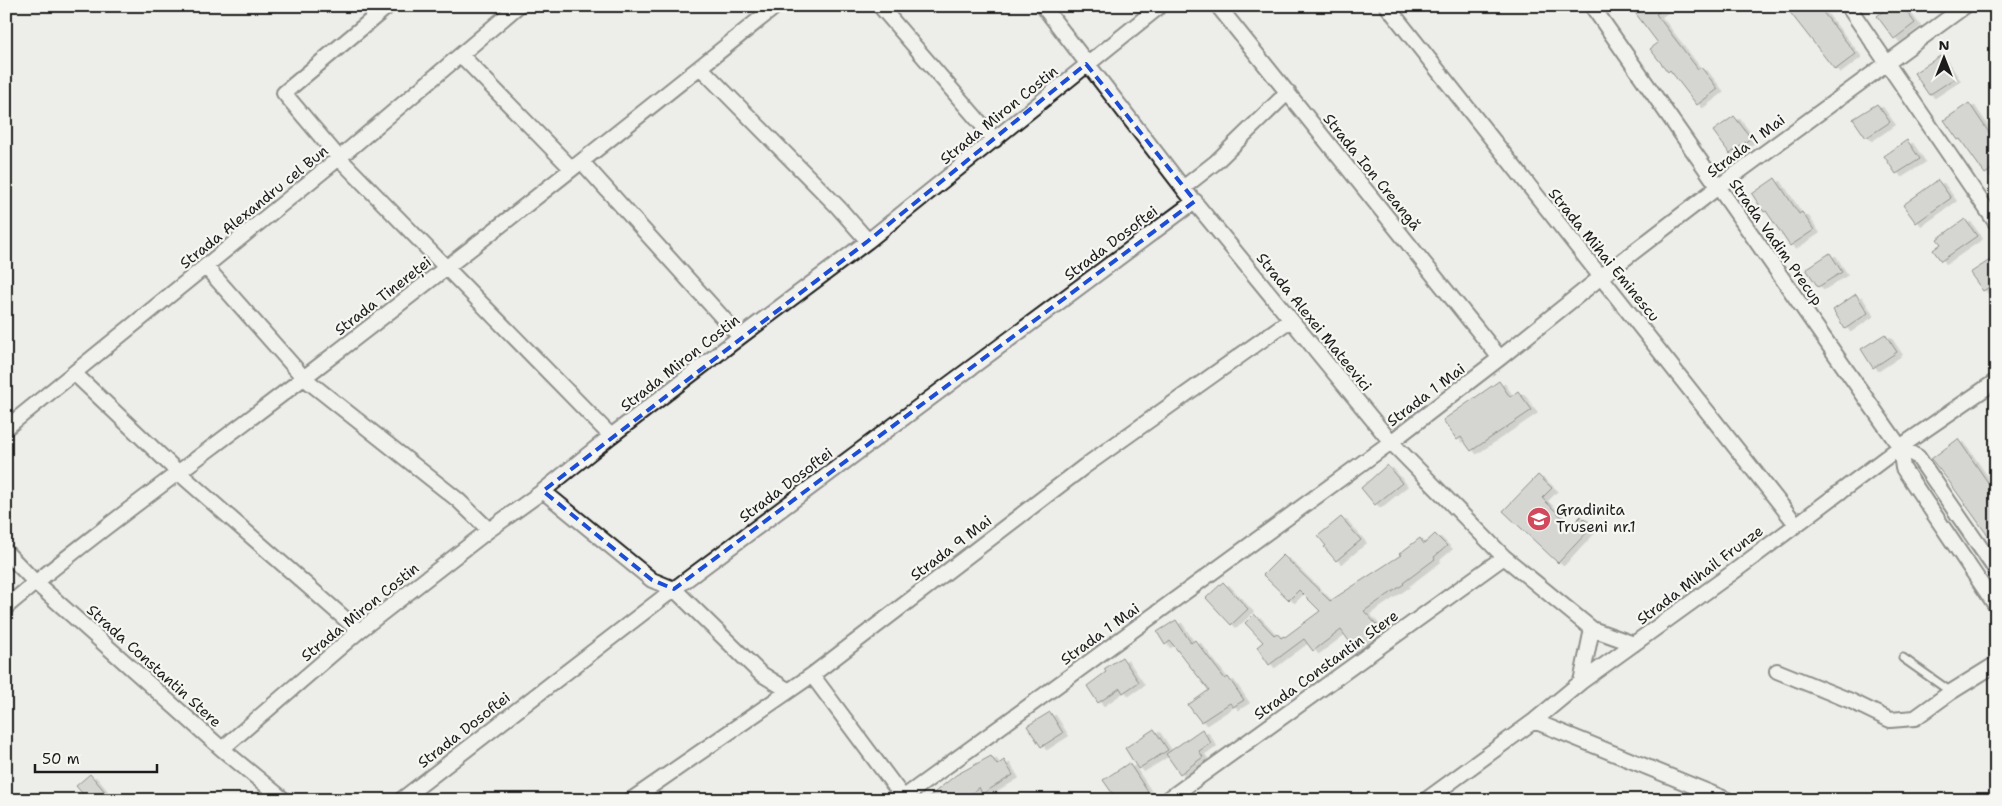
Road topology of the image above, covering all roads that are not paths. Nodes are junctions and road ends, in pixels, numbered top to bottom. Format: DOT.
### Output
graph roads {
  1 [pos="388,6"];
  2 [pos="518,6"];
  3 [pos="776,6"];
  4 [pos="880,6"];
  5 [pos="1043,6"];
  6 [pos="1160,6"];
  7 [pos="1218,6"];
  8 [pos="1387,6"];
  9 [pos="1592,6"];
  10 [pos="1848,6"];
  11 [pos="1965,6"];
  12 [pos="461,55"];
  13 [pos="1886,62"];
  14 [pos="1086,64"];
  15 [pos="700,67"];
  16 [pos="1288,92"];
  17 [pos="995,140"];
  18 [pos="339,158"];
  19 [pos="577,166"];
  20 [pos="1718,187"];
  21 [pos="1183,188"];
  22 [pos="1195,201"];
  23 [pos="1996,223"];
  24 [pos="868,241"];
  25 [pos="206,267"];
  26 [pos="447,267"];
  27 [pos="1601,277"];
  28 [pos="1290,320"];
  29 [pos="740,337"];
  30 [pos="1500,358"];
  31 [pos="74,373"];
  32 [pos="304,378"];
  33 [pos="1996,381"];
  34 [pos="6,428"];
  35 [pos="611,436"];
  36 [pos="1391,442"];
  37 [pos="1900,447"];
  38 [pos="178,472"];
  39 [pos="543,491"];
  40 [pos="1796,524"];
  41 [pos="489,530"];
  42 [pos="6,552"];
  43 [pos="1504,557"];
  44 [pos="1996,570"];
  45 [pos="36,583"];
  46 [pos="674,589"];
  47 [pos="1996,606"];
  48 [pos="6,607"];
  49 [pos="1592,629"];
  50 [pos="359,631"];
  51 [pos="1634,644"];
  52 [pos="1903,658"];
  53 [pos="1996,664"];
  54 [pos="1777,671"];
  55 [pos="812,675"];
  56 [pos="1581,682"];
  57 [pos="789,691"];
  58 [pos="1951,692"];
  59 [pos="1534,721"];
  60 [pos="222,749"];
  61 [pos="903,799"];
  62 [pos="284,800"];
  63 [pos="401,800"];
  64 [pos="631,800"];
  65 [pos="1167,800"];
  66 [pos="1426,800"];
  67 [pos="1728,800"];
  1 -- 18 [label="street"];
  2 -- 12 [label="street, Strada Alexandru cel Bun"];
  3 -- 15 [label="street, Strada Tinereței"];
  4 -- 17 [label="street"];
  5 -- 14 [label="street, Strada Alexei Mateevici"];
  6 -- 14 [label="street, Strada Miron Costin"];
  7 -- 16 [label="street, Strada Ion Creangă"];
  8 -- 27 [label="street, Strada Mihai Eminescu"];
  9 -- 20 [label="street, Strada Vadim Precup"];
  10 -- 13 [label="street"];
  11 -- 13 [label="street, Strada 1 Mai"];
  12 -- 18 [label="street, Strada Alexandru cel Bun"];
  12 -- 19 [label="street"];
  13 -- 20 [label="street, Strada 1 Mai"];
  13 -- 23 [label="street"];
  14 -- 17 [label="street, Strada Miron Costin"];
  14 -- 21 [label="street, Strada Alexei Mateevici"];
  15 -- 19 [label="street, Strada Tinereței"];
  15 -- 24 [label="street"];
  16 -- 21 [label="street"];
  16 -- 30 [label="street, Strada Ion Creangă"];
  17 -- 24 [label="street, Strada Miron Costin"];
  18 -- 25 [label="street, Strada Alexandru cel Bun"];
  18 -- 26 [label="street"];
  19 -- 26 [label="street, Strada Tinereței"];
  19 -- 29 [label="street"];
  20 -- 27 [label="street, Strada 1 Mai"];
  20 -- 37 [label="street, Strada Vadim Precup"];
  21 -- 22 [label="street, Strada Alexei Mateevici"];
  22 -- 28 [label="street, Strada Alexei Mateevici"];
  22 -- 46 [label="street, Strada Dosoftei"];
  24 -- 29 [label="street, Strada Miron Costin"];
  25 -- 31 [label="street, Strada Alexandru cel Bun"];
  25 -- 32 [label="street"];
  26 -- 32 [label="street, Strada Tinereței"];
  26 -- 35 [label="street"];
  27 -- 30 [label="street, Strada 1 Mai"];
  27 -- 40 [label="street, Strada Mihai Eminescu"];
  28 -- 36 [label="street, Strada Alexei Mateevici"];
  28 -- 55 [label="street, Strada 9 Mai"];
  29 -- 35 [label="street, Strada Miron Costin"];
  30 -- 36 [label="street, Strada 1 Mai"];
  31 -- 34 [label="street, Strada Alexandru cel Bun"];
  31 -- 38 [label="street"];
  32 -- 38 [label="street, Strada Tinereței"];
  32 -- 41 [label="street"];
  33 -- 37 [label="street, Strada Mihail Frunze"];
  35 -- 39 [label="street, Strada Miron Costin"];
  36 -- 43 [label="street, Strada Alexei Mateevici"];
  36 -- 61 [label="street, Strada 1 Mai"];
  37 -- 40 [label="street, Strada Mihail Frunze"];
  37 -- 44 [label="street, Strada Vadim Precup"];
  37 -- 47 [label="street, Strada Vadim Precup"];
  38 -- 45 [label="street, Strada Tinereței"];
  38 -- 50 [label="street"];
  39 -- 41 [label="street, Strada Miron Costin"];
  39 -- 46 [label="street"];
  40 -- 51 [label="street, Strada Mihail Frunze"];
  41 -- 50 [label="street, Strada Miron Costin"];
  42 -- 45 [label="street, Strada Constantin Stere"];
  43 -- 49 [label="street, Strada Alexei Mateevici"];
  43 -- 65 [label="street, Strada Constantin Stere"];
  45 -- 48 [label="street, Strada Tinereței"];
  45 -- 60 [label="street, Strada Constantin Stere"];
  46 -- 57 [label="street"];
  46 -- 63 [label="street, Strada Dosoftei"];
  49 -- 51 [label="street, Strada Alexei Mateevici"];
  49 -- 56 [label="street"];
  50 -- 60 [label="street, Strada Miron Costin"];
  51 -- 56 [label="street, Strada Mihail Frunze"];
  52 -- 58 [label="lane"];
  53 -- 58 [label="street"];
  54 -- 58 [label="street"];
  55 -- 57 [label="street, Strada 9 Mai"];
  55 -- 61 [label="street"];
  56 -- 59 [label="street, Strada Mihail Frunze"];
  57 -- 64 [label="street, Strada 9 Mai"];
  59 -- 66 [label="street, Strada Mihail Frunze"];
  59 -- 67 [label="street"];
  60 -- 62 [label="street, Strada Constantin Stere"];
}
